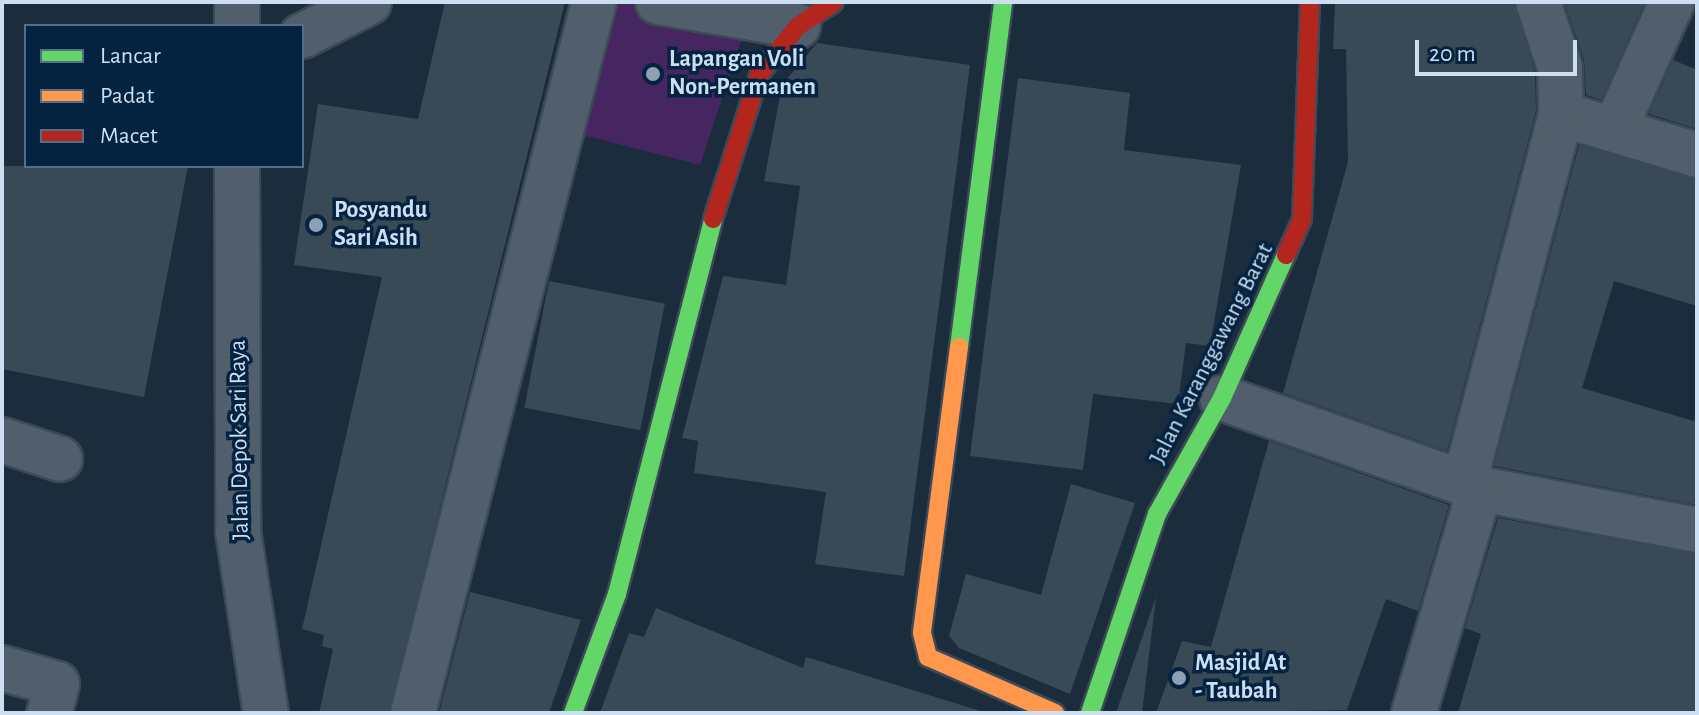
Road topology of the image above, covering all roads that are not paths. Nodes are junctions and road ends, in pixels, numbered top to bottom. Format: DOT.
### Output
graph roads {
  1 [pos="237,2"];
  2 [pos="369,2"];
  3 [pos="594,2"];
  4 [pos="658,2"];
  5 [pos="834,2"];
  6 [pos="1003,2"];
  7 [pos="1310,2"];
  8 [pos="1538,2"];
  9 [pos="1672,2"];
  10 [pos="237,24"];
  11 [pos="798,26"];
  12 [pos="304,35"];
  13 [pos="1561,114"];
  14 [pos="1615,129"];
  15 [pos="1697,155"];
  16 [pos="237,168"];
  17 [pos="1222,398"];
  18 [pos="2,440"];
  19 [pos="60,459"];
  20 [pos="1472,487"];
  21 [pos="1697,530"];
  22 [pos="2,668"];
  23 [pos="49,713"];
  24 [pos="266,713"];
  25 [pos="413,713"];
  26 [pos="573,713"];
  27 [pos="1055,713"];
  28 [pos="1090,713"];
  29 [pos="1414,713"];
  1 -- 10 [label="street"];
  2 -- 12 [label="street"];
  3 -- 25 [label="street"];
  4 -- 11 [label="street"];
  5 -- 11 [label="street"];
  6 -- 27 [label="street"];
  7 -- 17 [label="street, Jalan Karanggawang Barat"];
  8 -- 13 [label="street"];
  9 -- 14 [label="street"];
  11 -- 26 [label="street"];
  13 -- 14 [label="street"];
  13 -- 20 [label="street"];
  14 -- 15 [label="street"];
  16 -- 24 [label="street, Jalan Depok Sari Raya"];
  17 -- 20 [label="street"];
  17 -- 28 [label="street, Jalan Karanggawang Barat"];
  18 -- 19 [label="street"];
  20 -- 21 [label="street"];
  20 -- 29 [label="street"];
  22 -- 23 [label="street"];
}
